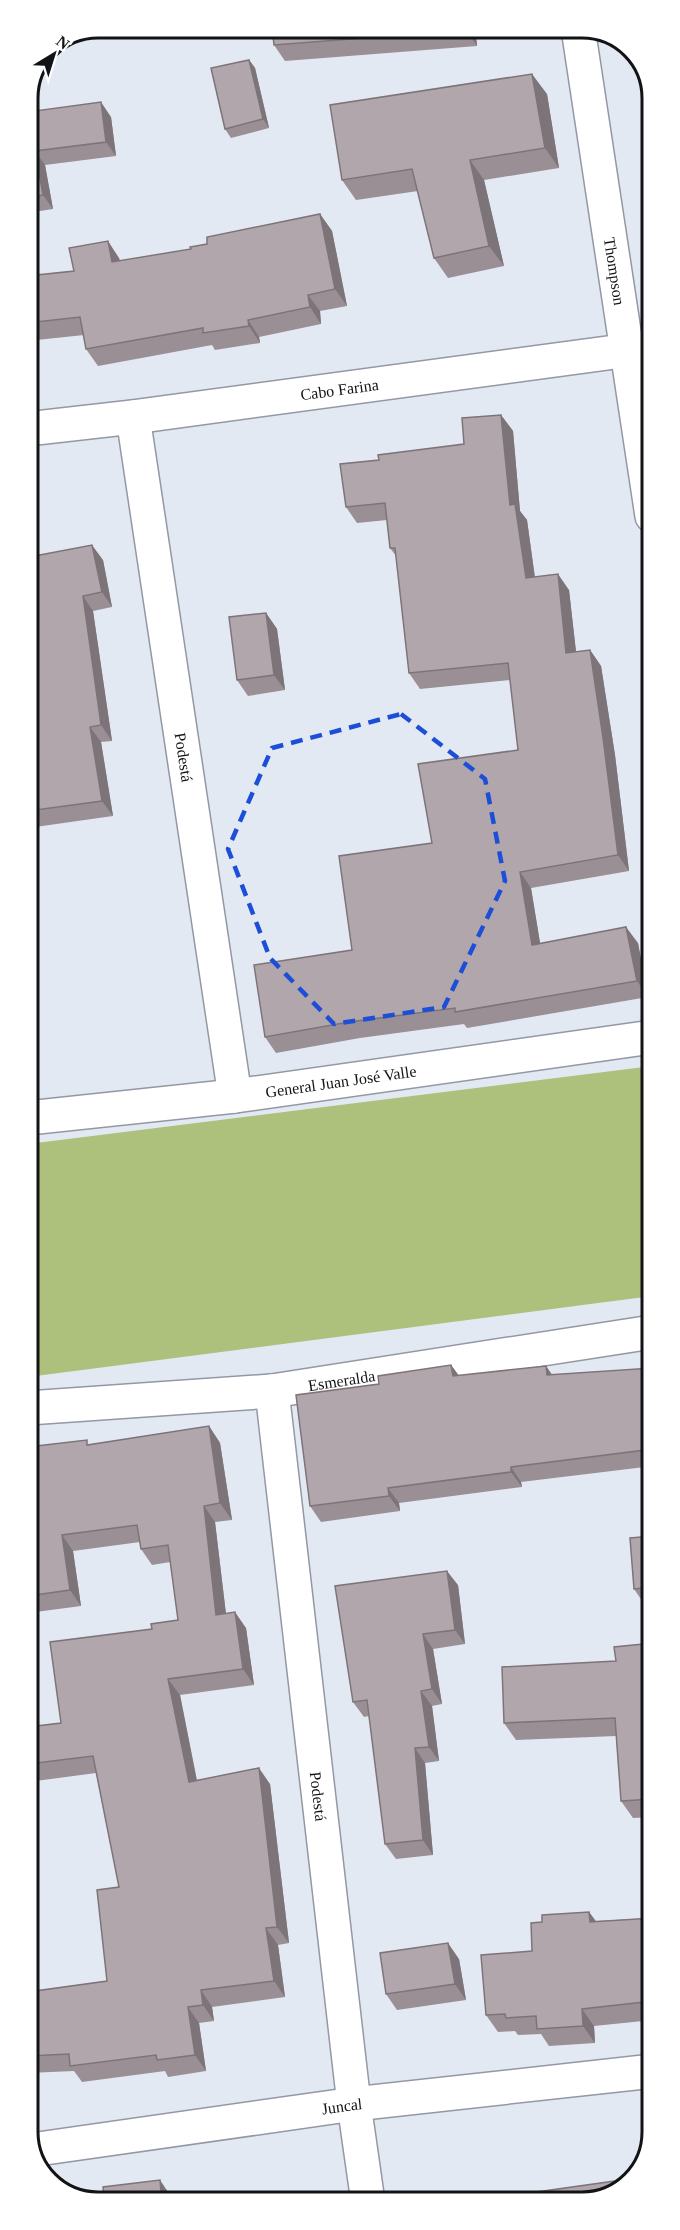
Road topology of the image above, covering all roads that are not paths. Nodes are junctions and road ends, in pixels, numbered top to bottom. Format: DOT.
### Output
graph roads {
  1 [pos="580,38"];
  2 [pos="640,349"];
  3 [pos="642,377"];
  4 [pos="133,417"];
  5 [pos="38,428"];
  6 [pos="642,1038"];
  7 [pos="235,1096"];
  8 [pos="38,1117"];
  9 [pos="642,1334"];
  10 [pos="272,1391"];
  11 [pos="38,1407"];
  12 [pos="642,2072"];
  13 [pos="354,2104"];
  14 [pos="40,2149"];
  15 [pos="367,2192"];
  1 -- 2 [label="street, Thompson"];
  2 -- 3 [label="street, Thompson"];
  2 -- 4 [label="street, Cabo Farina"];
  4 -- 5 [label="street, Cabo Farina"];
  4 -- 7 [label="street, Podestá"];
  6 -- 7 [label="street, General Juan José Valle"];
  7 -- 8 [label="street, General Juan José Valle"];
  9 -- 10 [label="street, Esmeralda"];
  10 -- 11 [label="street, Esmeralda"];
  10 -- 13 [label="street, Podestá"];
  12 -- 13 [label="street, Juncal"];
  13 -- 14 [label="street, Juncal"];
  13 -- 15 [label="street, Podestá"];
}
